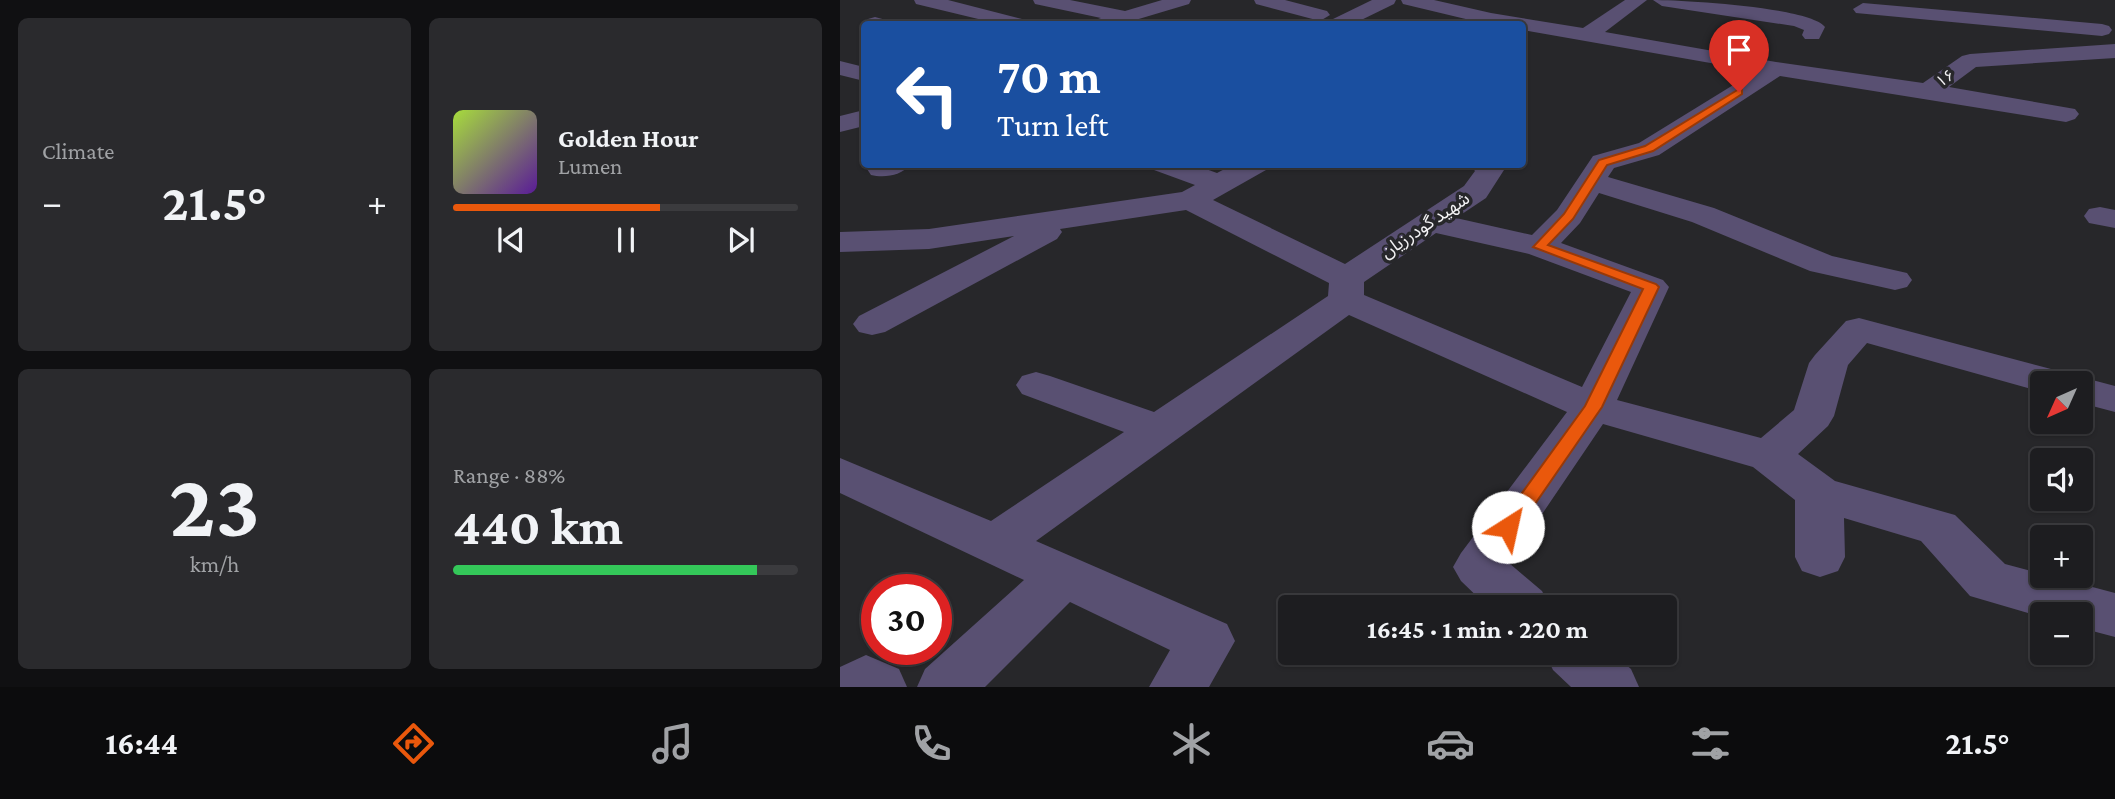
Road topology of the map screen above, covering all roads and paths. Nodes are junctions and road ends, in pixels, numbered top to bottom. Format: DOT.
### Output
graph roads {
  1 [pos="923,0"];
  2 [pos="1042,0"];
  3 [pos="1180,0"];
  4 [pos="1263,0"];
  5 [pos="1387,0"];
  6 [pos="1410,0"];
  7 [pos="1638,0"];
  8 [pos="1662,0"];
  9 [pos="2053,6"];
  10 [pos="1863,9"];
  11 [pos="2092,11"];
  12 [pos="2115,13"];
  13 [pos="1320,15"];
  14 [pos="1125,18"];
  15 [pos="1006,21"];
  16 [pos="1114,21"];
  17 [pos="1344,21"];
  18 [pos="1483,21"];
  19 [pos="1526,27"];
  20 [pos="1812,34"];
  21 [pos="2109,34"];
  22 [pos="1587,35"];
  23 [pos="2115,51"];
  24 [pos="840,68"];
  25 [pos="1776,69"];
  26 [pos="861,73"];
  27 [pos="1928,91"];
  28 [pos="2066,114"];
  29 [pos="861,119"];
  30 [pos="840,124"];
  31 [pos="1170,168"];
  32 [pos="1249,168"];
  33 [pos="1487,168"];
  34 [pos="1591,181"];
  35 [pos="1205,192"];
  36 [pos="1072,218"];
  37 [pos="1430,222"];
  38 [pos="840,242"];
  39 [pos="1539,247"];
  40 [pos="1895,280"];
  41 [pos="1346,289"];
  42 [pos="872,324"];
  43 [pos="2030,376"];
  44 [pos="1036,385"];
  45 [pos="2093,393"];
  46 [pos="2115,399"];
  47 [pos="1593,407"];
  48 [pos="1159,429"];
  49 [pos="1769,456"];
  50 [pos="840,474"];
  51 [pos="1819,493"];
  52 [pos="995,544"];
  53 [pos="1820,557"];
  54 [pos="1064,575"];
  55 [pos="1510,595"];
  56 [pos="2115,615"];
  57 [pos="1586,665"];
  58 [pos="859,687"];
  59 [pos="878,687"];
  60 [pos="946,687"];
  61 [pos="1178,687"];
  62 [pos="1610,687"];
  1 -- 15 [label="street"];
  2 -- 14 [label="street"];
  3 -- 14 [label="street"];
  4 -- 13 [label="street"];
  5 -- 17 [label="street"];
  6 -- 18 [label="street, ۱۶"];
  7 -- 22 [label="street"];
  8 -- 20 [label="street"];
  9 -- 11 [label="street"];
  10 -- 21 [label="street"];
  11 -- 12 [label="street"];
  11 -- 21 [label="street"];
  14 -- 16 [label="street"];
  19 -- 22 [label="street, ۱۶"];
  22 -- 25 [label="street, ۱۶"];
  23 -- 27 [label="street, ۱۶"];
  24 -- 26 [label="street"];
  25 -- 27 [label="street, ۱۶"];
  25 -- 34 [label="street"];
  27 -- 28 [label="street"];
  29 -- 30 [label="street"];
  31 -- 35 [label="street"];
  32 -- 35 [label="street"];
  33 -- 37 [label="street, شهید گودرزیان"];
  34 -- 39 [label="street"];
  34 -- 40 [label="street"];
  35 -- 36 [label="street"];
  35 -- 41 [label="street"];
  36 -- 38 [label="street"];
  36 -- 42 [label="street"];
  37 -- 39 [label="street"];
  37 -- 41 [label="street, شهید گودرزیان"];
  39 -- 47 [label="street"];
  41 -- 47 [label="street"];
  41 -- 48 [label="street, شهید گودرزیان"];
  43 -- 49 [label="street"];
  44 -- 48 [label="street"];
  45 -- 46 [label="street"];
  47 -- 49 [label="street"];
  47 -- 55 [label="street"];
  48 -- 52 [label="street, شهید گودرزیان"];
  49 -- 51 [label="street"];
  50 -- 52 [label="street"];
  51 -- 53 [label="street"];
  51 -- 56 [label="street"];
  52 -- 54 [label="street"];
  54 -- 60 [label="street"];
  54 -- 61 [label="street"];
  57 -- 62 [label="street"];
  58 -- 59 [label="street"];
}
